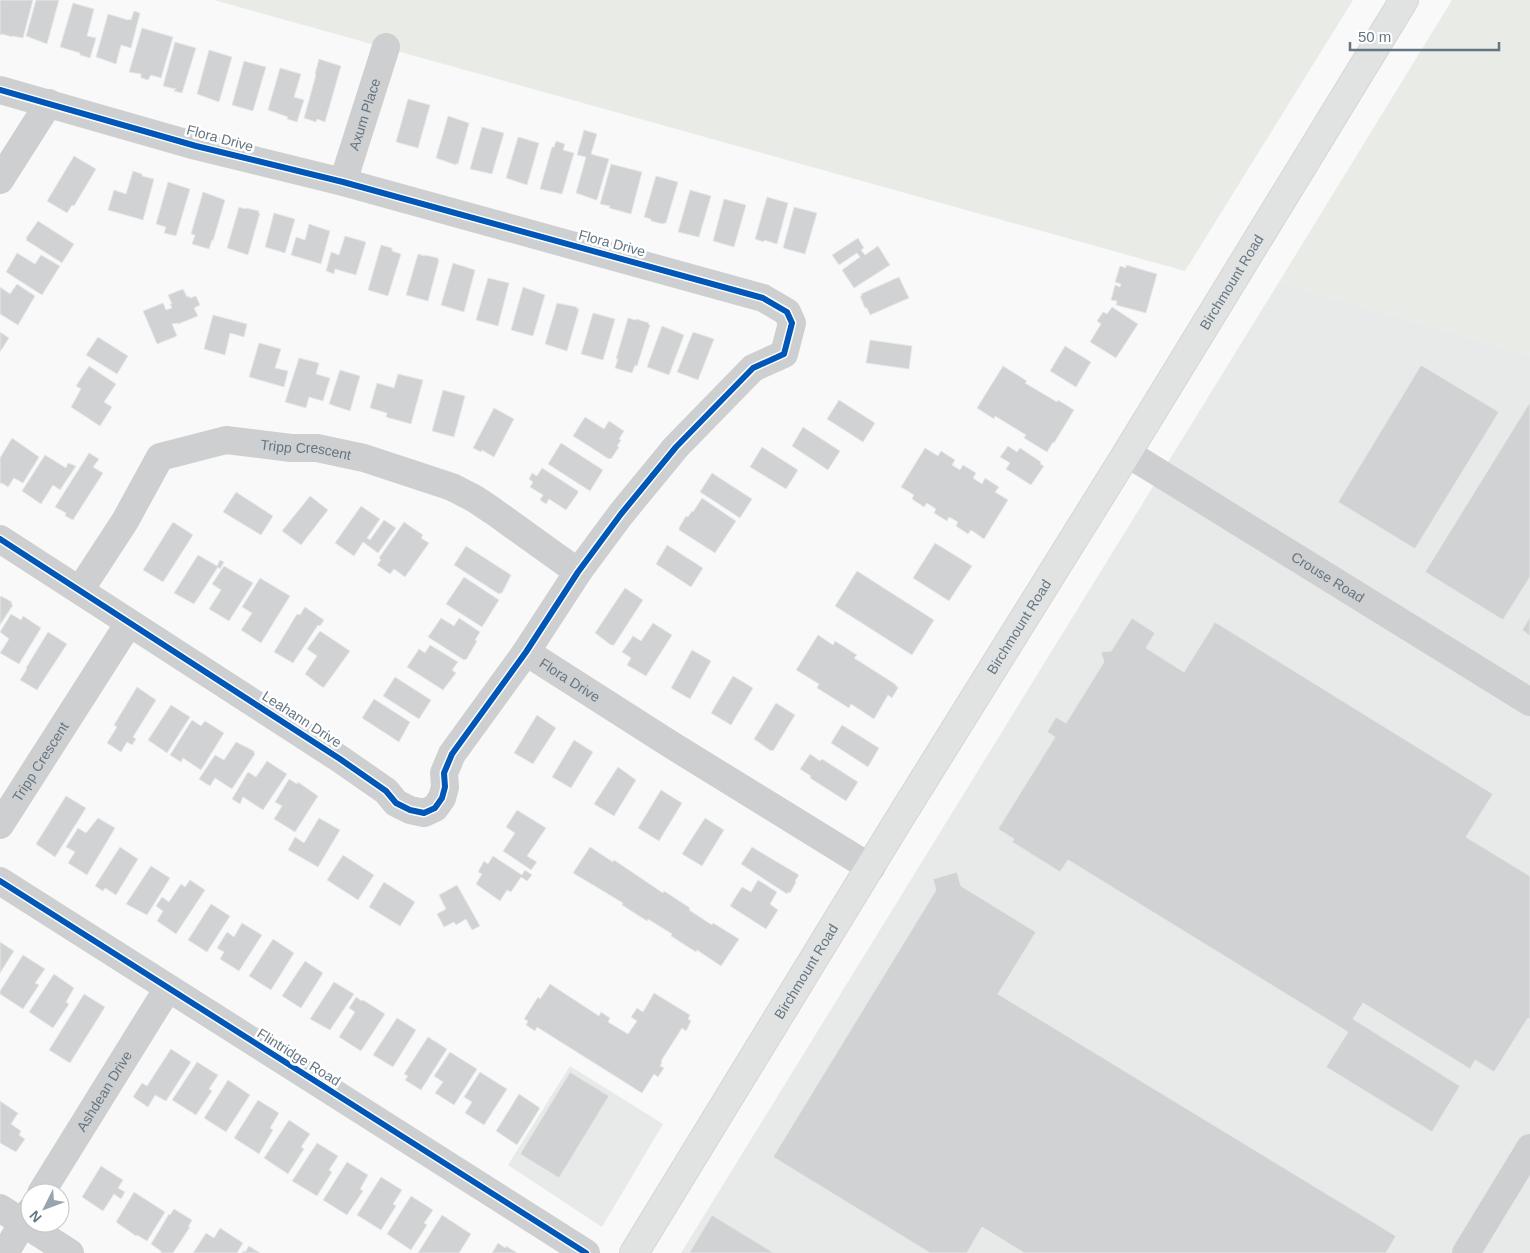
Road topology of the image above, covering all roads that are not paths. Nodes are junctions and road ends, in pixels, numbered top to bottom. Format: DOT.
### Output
graph roads {
  1 [pos="1404,0"];
  2 [pos="386,47"];
  3 [pos="0,90"];
  4 [pos="50,103"];
  5 [pos="0,180"];
  6 [pos="343,182"];
  7 [pos="1127,453"];
  8 [pos="0,539"];
  9 [pos="578,572"];
  10 [pos="80,590"];
  11 [pos="129,623"];
  12 [pos="526,652"];
  13 [pos="1530,702"];
  14 [pos="0,825"];
  15 [pos="870,868"];
  16 [pos="0,881"];
  17 [pos="168,988"];
  18 [pos="1530,1148"];
  19 [pos="47,1183"];
  20 [pos="0,1208"];
  21 [pos="20,1215"];
  22 [pos="20,1227"];
  23 [pos="46,1233"];
  24 [pos="5,1253"];
  25 [pos="70,1253"];
  26 [pos="586,1253"];
  27 [pos="634,1253"];
  28 [pos="1466,1253"];
  1 -- 7 [label="main road, Birchmount Road"];
  2 -- 6 [label="street, Axum Place"];
  3 -- 4 [label="street, Flora Drive"];
  4 -- 5 [label="street"];
  4 -- 6 [label="street, Flora Drive"];
  6 -- 9 [label="street, Flora Drive"];
  7 -- 13 [label="street, Crouse Road"];
  7 -- 15 [label="main road, Birchmount Road"];
  8 -- 10 [label="street, Leahann Drive"];
  9 -- 10 [label="street, Tripp Crescent"];
  9 -- 12 [label="street, Flora Drive"];
  10 -- 11 [label="street, Leahann Drive"];
  11 -- 12 [label="street, Leahann Drive"];
  11 -- 14 [label="street, Tripp Crescent"];
  12 -- 15 [label="street, Flora Drive"];
  15 -- 27 [label="main road, Birchmount Road"];
  16 -- 17 [label="street, Flintridge Road"];
  17 -- 19 [label="street, Ashdean Drive"];
  17 -- 26 [label="street, Flintridge Road"];
  18 -- 28 [label="street"];
  20 -- 21 [label="street"];
  22 -- 24 [label="street"];
  23 -- 25 [label="street"];
}
